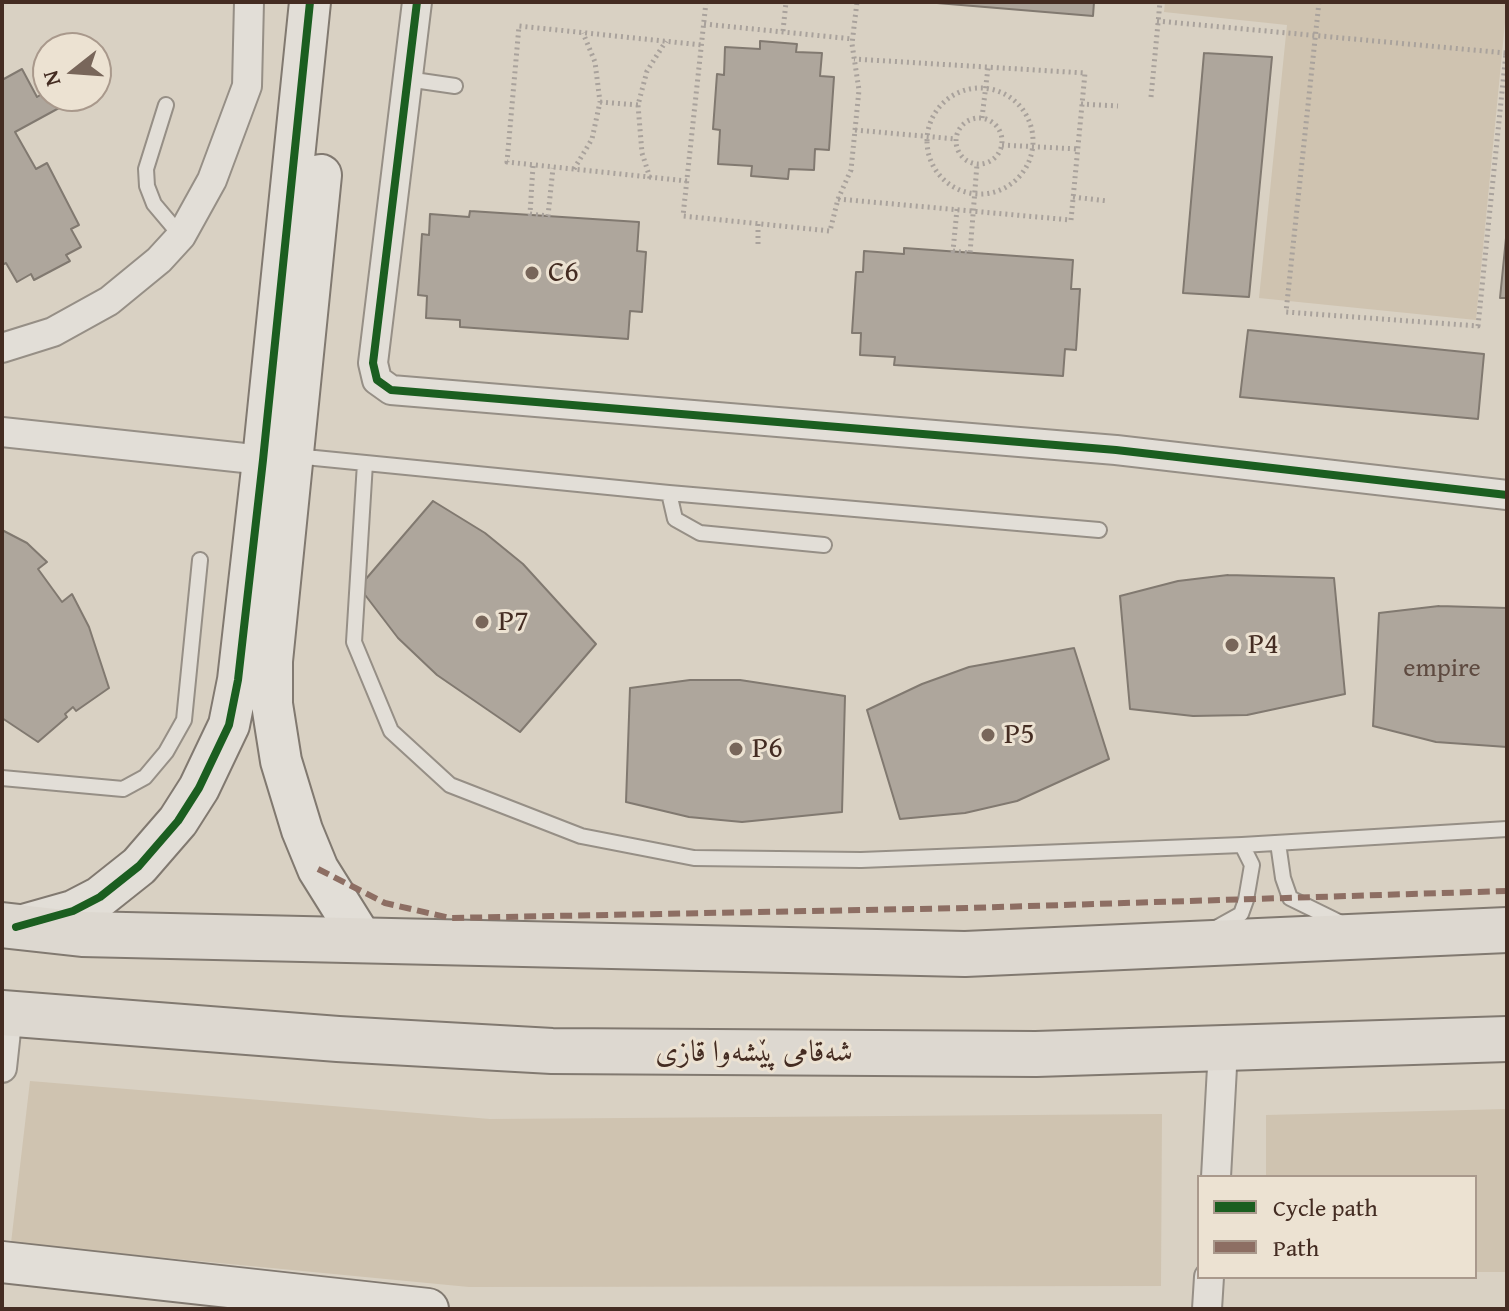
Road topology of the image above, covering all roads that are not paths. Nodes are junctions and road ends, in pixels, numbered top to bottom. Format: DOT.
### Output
graph roads {
  1 [pos="249,2"];
  2 [pos="310,2"];
  3 [pos="338,2"];
  4 [pos="417,2"];
  5 [pos="407,79"];
  6 [pos="455,86"];
  7 [pos="166,105"];
  8 [pos="181,236"];
  9 [pos="2,348"];
  10 [pos="2,432"];
  11 [pos="305,457"];
  12 [pos="263,460"];
  13 [pos="365,463"];
  14 [pos="669,493"];
  15 [pos="1507,495"];
  16 [pos="1099,530"];
  17 [pos="824,545"];
  18 [pos="200,560"];
  19 [pos="253,703"];
  20 [pos="2,778"];
  21 [pos="1507,829"];
  22 [pos="1278,843"];
  23 [pos="1242,845"];
  24 [pos="9,926"];
  25 [pos="1507,930"];
  26 [pos="1394,935"];
  27 [pos="363,941"];
  28 [pos="1175,945"];
  29 [pos="5,1013"];
  30 [pos="1507,1039"];
  31 [pos="1223,1049"];
  32 [pos="2,1068"];
  33 [pos="1216,1175"];
  34 [pos="2,1262"];
  35 [pos="1209,1279"];
  36 [pos="428,1309"];
  37 [pos="1207,1309"];
  1 -- 8 [label="street"];
  2 -- 12 [label="street"];
  3 -- 19 [label="street"];
  4 -- 5 [label="street"];
  5 -- 6 [label="lane"];
  5 -- 15 [label="street"];
  7 -- 8 [label="lane"];
  8 -- 9 [label="street"];
  10 -- 12 [label="street"];
  11 -- 13 [label="lane"];
  12 -- 19 [label="street"];
  13 -- 14 [label="lane"];
  13 -- 23 [label="lane"];
  14 -- 16 [label="lane"];
  14 -- 17 [label="lane"];
  18 -- 20 [label="lane"];
  19 -- 24 [label="street"];
  19 -- 27 [label="street"];
  21 -- 22 [label="lane"];
  22 -- 23 [label="lane"];
  22 -- 26 [label="lane"];
  23 -- 28 [label="lane"];
  24 -- 27 [label="highway"];
  25 -- 26 [label="highway"];
  26 -- 28 [label="highway"];
  27 -- 28 [label="highway"];
  29 -- 31 [label="highway, شەقامی پێشەوا قازی"];
  29 -- 32 [label="street"];
  30 -- 31 [label="highway, شەقامی پێشەوا قازی"];
  31 -- 33 [label="street"];
  34 -- 36 [label="street"];
  35 -- 37 [label="street"];
}
